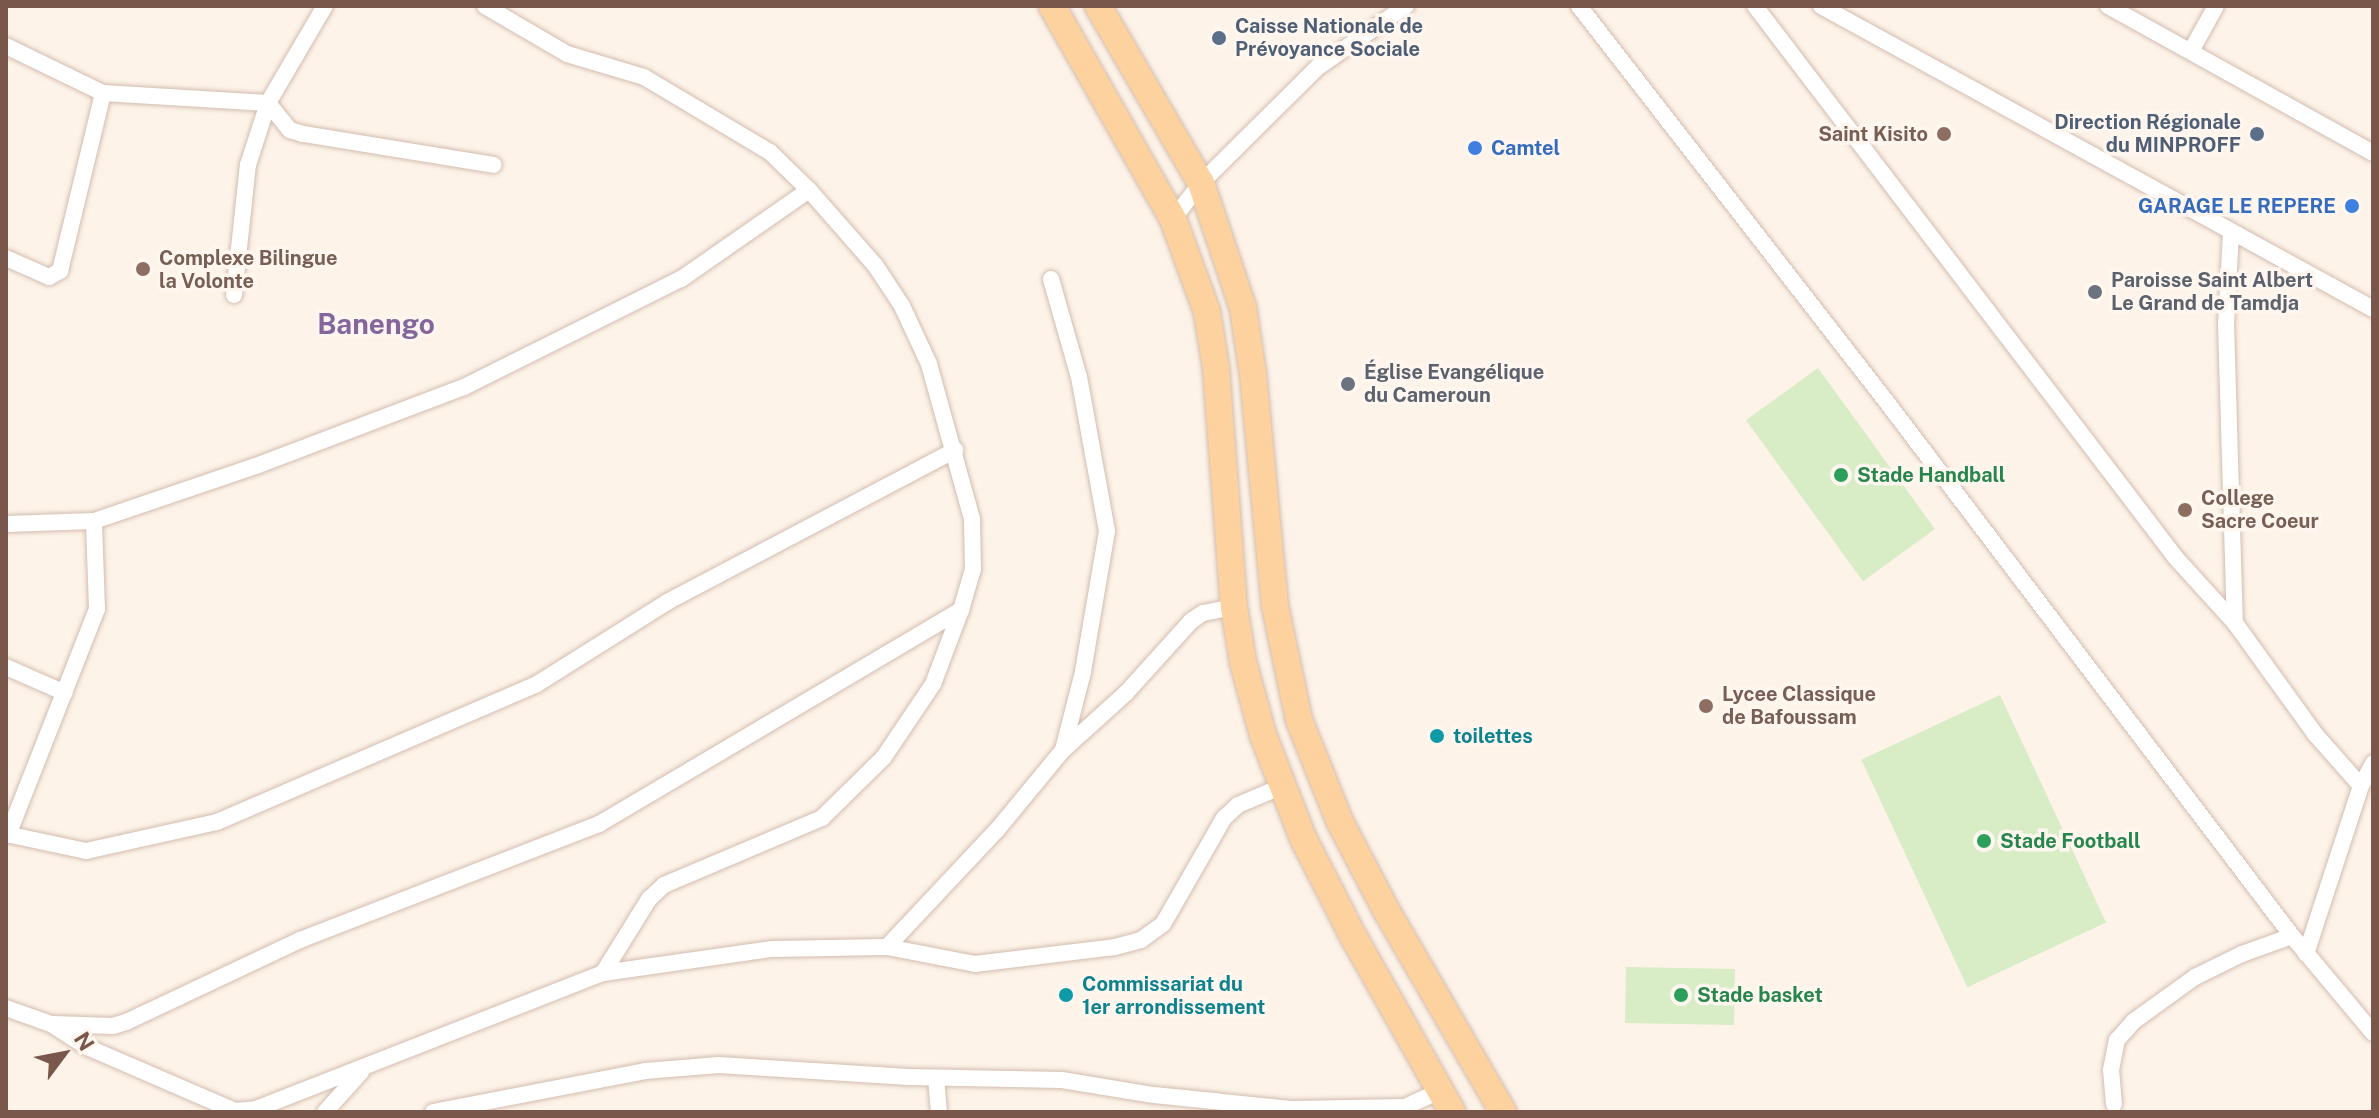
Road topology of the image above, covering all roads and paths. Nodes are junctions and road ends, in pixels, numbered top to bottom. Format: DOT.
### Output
graph roads {
  1 [pos="325,6"];
  2 [pos="485,6"];
  3 [pos="1052,6"];
  4 [pos="1098,6"];
  5 [pos="1406,6"];
  6 [pos="1579,6"];
  7 [pos="1755,6"];
  8 [pos="1821,6"];
  9 [pos="2108,6"];
  10 [pos="2216,6"];
  11 [pos="6,46"];
  12 [pos="2191,51"];
  13 [pos="103,93"];
  14 [pos="268,103"];
  15 [pos="2373,153"];
  16 [pos="494,165"];
  17 [pos="1201,183"];
  18 [pos="809,190"];
  19 [pos="1173,219"];
  20 [pos="2231,233"];
  21 [pos="6,258"];
  22 [pos="1051,279"];
  23 [pos="234,295"];
  24 [pos="2373,309"];
  25 [pos="955,450"];
  26 [pos="94,521"];
  27 [pos="6,524"];
  28 [pos="1234,607"];
  29 [pos="961,610"];
  30 [pos="2235,623"];
  31 [pos="6,667"];
  32 [pos="65,693"];
  33 [pos="1063,750"];
  34 [pos="2373,763"];
  35 [pos="1283,786"];
  36 [pos="2361,786"];
  37 [pos="7,835"];
  38 [pos="2292,936"];
  39 [pos="887,947"];
  40 [pos="2306,954"];
  41 [pos="603,973"];
  42 [pos="6,1008"];
  43 [pos="51,1024"];
  44 [pos="2373,1033"];
  45 [pos="365,1068"];
  46 [pos="936,1078"];
  47 [pos="1446,1102"];
  48 [pos="2114,1104"];
  49 [pos="325,1112"];
  50 [pos="433,1112"];
  51 [pos="939,1112"];
  52 [pos="1503,1112"];
  1 -- 14 [label="street"];
  2 -- 18 [label="street"];
  3 -- 19 [label="main road"];
  4 -- 17 [label="main road"];
  5 -- 17 [label="street"];
  6 -- 38 [label="street"];
  7 -- 30 [label="street"];
  8 -- 20 [label="street"];
  9 -- 12 [label="street"];
  10 -- 12 [label="street"];
  11 -- 13 [label="street"];
  12 -- 15 [label="street"];
  13 -- 14 [label="street"];
  13 -- 21 [label="street"];
  14 -- 16 [label="street"];
  14 -- 23 [label="street"];
  17 -- 19 [label="street"];
  17 -- 52 [label="main road"];
  18 -- 25 [label="street"];
  18 -- 26 [label="street"];
  19 -- 28 [label="main road"];
  20 -- 24 [label="street"];
  20 -- 30 [label="street"];
  22 -- 33 [label="street"];
  25 -- 29 [label="street"];
  25 -- 37 [label="street"];
  26 -- 27 [label="street"];
  26 -- 32 [label="street"];
  28 -- 33 [label="street"];
  28 -- 35 [label="main road"];
  29 -- 41 [label="street"];
  29 -- 43 [label="street"];
  30 -- 36 [label="street"];
  31 -- 32 [label="street"];
  32 -- 37 [label="street"];
  33 -- 39 [label="street"];
  34 -- 36 [label="street"];
  35 -- 39 [label="street"];
  35 -- 47 [label="main road"];
  36 -- 40 [label="street"];
  38 -- 40 [label="street"];
  38 -- 48 [label="street"];
  39 -- 41 [label="street"];
  40 -- 44 [label="street"];
  41 -- 45 [label="street"];
  42 -- 43 [label="street"];
  43 -- 45 [label="street"];
  45 -- 49 [label="street"];
  46 -- 47 [label="street"];
  46 -- 50 [label="street"];
  46 -- 51 [label="street"];
}
